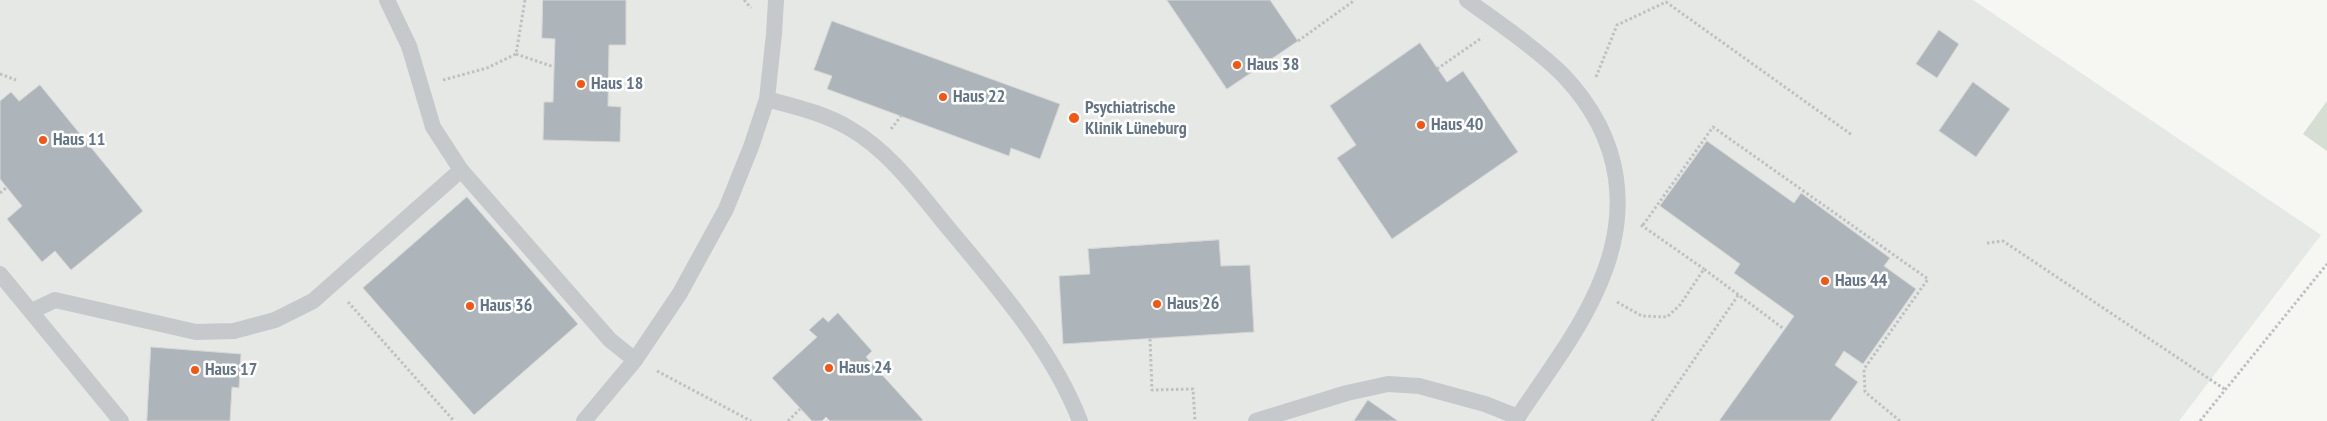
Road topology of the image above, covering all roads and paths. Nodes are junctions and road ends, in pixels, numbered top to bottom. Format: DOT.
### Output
graph roads {
  1 [pos="387,0"];
  2 [pos="526,0"];
  3 [pos="776,0"];
  4 [pos="1355,0"];
  5 [pos="1467,0"];
  6 [pos="1500,24"];
  7 [pos="1298,41"];
  8 [pos="516,54"];
  9 [pos="554,67"];
  10 [pos="1437,69"];
  11 [pos="0,74"];
  12 [pos="16,80"];
  13 [pos="421,86"];
  14 [pos="767,99"];
  15 [pos="1586,103"];
  16 [pos="1852,135"];
  17 [pos="461,170"];
  18 [pos="6,187"];
  19 [pos="0,193"];
  20 [pos="1617,214"];
  21 [pos="1643,225"];
  22 [pos="1987,242"];
  23 [pos="2327,264"];
  24 [pos="1704,269"];
  25 [pos="0,274"];
  26 [pos="333,285"];
  27 [pos="1597,291"];
  28 [pos="1739,294"];
  29 [pos="32,311"];
  30 [pos="1784,329"];
  31 [pos="1150,339"];
  32 [pos="635,360"];
  33 [pos="2226,390"];
  34 [pos="800,409"];
  35 [pos="1517,419"];
  36 [pos="121,421"];
  37 [pos="454,421"];
  38 [pos="584,421"];
  39 [pos="751,421"];
  40 [pos="788,421"];
  41 [pos="1080,421"];
  42 [pos="1195,421"];
  43 [pos="1256,421"];
  44 [pos="1652,421"];
  45 [pos="1900,421"];
  46 [pos="2200,421"];
  1 -- 13 [label="lane"];
  2 -- 8 [label="path"];
  3 -- 14 [label="lane"];
  4 -- 7 [label="path"];
  5 -- 6 [label="lane"];
  6 -- 10 [label="path"];
  6 -- 15 [label="lane"];
  8 -- 9 [label="path"];
  8 -- 13 [label="path"];
  11 -- 12 [label="path"];
  13 -- 17 [label="lane"];
  14 -- 32 [label="lane"];
  14 -- 41 [label="lane"];
  15 -- 16 [label="path"];
  15 -- 20 [label="lane"];
  17 -- 26 [label="lane"];
  17 -- 32 [label="lane"];
  18 -- 19 [label="path"];
  20 -- 21 [label="path"];
  20 -- 27 [label="lane"];
  21 -- 24 [label="path"];
  21 -- 45 [label="path"];
  22 -- 33 [label="path"];
  23 -- 33 [label="path"];
  24 -- 27 [label="path"];
  24 -- 28 [label="path"];
  25 -- 29 [label="lane"];
  26 -- 29 [label="lane"];
  26 -- 37 [label="path"];
  27 -- 35 [label="lane"];
  28 -- 30 [label="path"];
  28 -- 44 [label="path"];
  29 -- 36 [label="lane"];
  31 -- 42 [label="path"];
  32 -- 38 [label="lane"];
  32 -- 39 [label="path"];
  33 -- 46 [label="path"];
  34 -- 40 [label="path"];
  35 -- 43 [label="lane"];
}
